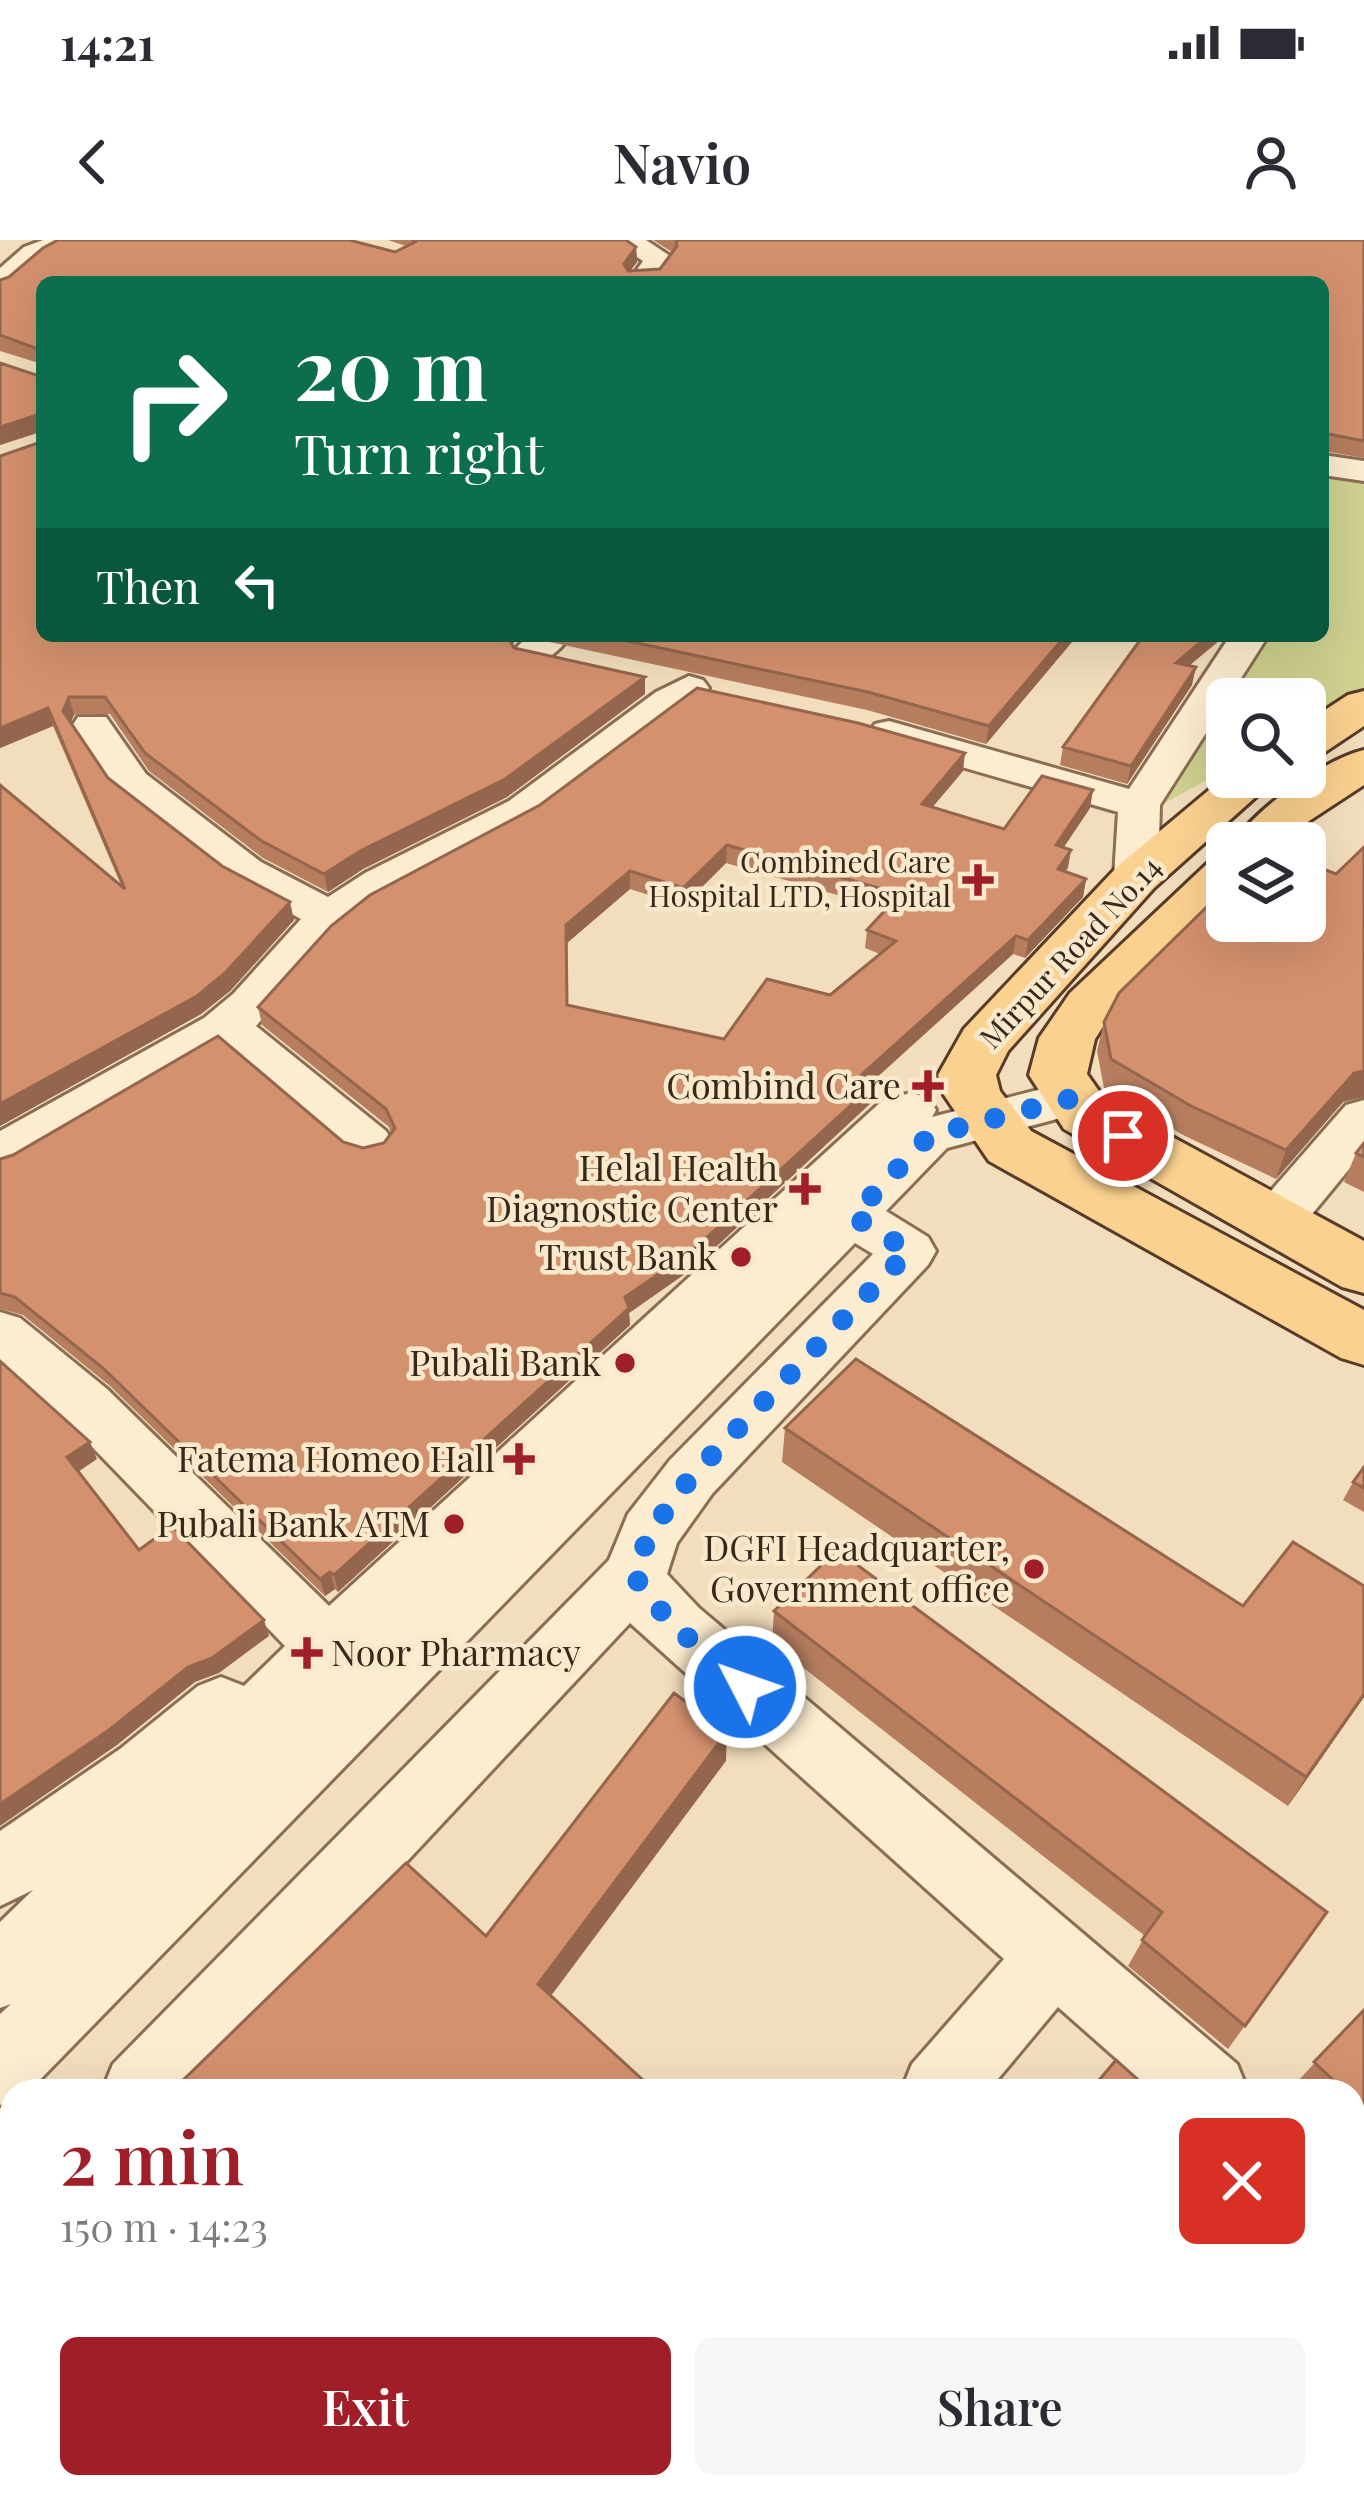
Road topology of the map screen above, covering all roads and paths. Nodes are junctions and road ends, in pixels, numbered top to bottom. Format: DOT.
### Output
graph roads {
  1 [pos="68,240"];
  2 [pos="625,240"];
  3 [pos="646,276"];
  4 [pos="7,292"];
  5 [pos="1329,466"];
  6 [pos="1364,471"];
  7 [pos="1245,642"];
  8 [pos="633,675"];
  9 [pos="1364,705"];
  10 [pos="844,722"];
  11 [pos="92,726"];
  12 [pos="1326,730"];
  13 [pos="1364,764"];
  14 [pos="1229,798"];
  15 [pos="1139,805"];
  16 [pos="1280,822"];
  17 [pos="1136,877"];
  18 [pos="1206,893"];
  19 [pos="329,917"];
  20 [pos="226,1026"];
  21 [pos="1072,1096"];
  22 [pos="982,1107"];
  23 [pos="1364,1117"];
  24 [pos="368,1144"];
  25 [pos="2,1152"];
  26 [pos="853,1216"];
  27 [pos="1275,1222"];
  28 [pos="1364,1270"];
  29 [pos="0,1334"];
  30 [pos="1364,1340"];
  31 [pos="634,1575"];
  32 [pos="320,1639"];
  33 [pos="0,1872"];
  34 [pos="1055,1954"];
  35 [pos="0,1972"];
  36 [pos="0,2067"];
  37 [pos="151,2079"];
  38 [pos="949,2079"];
  39 [pos="1196,2079"];
  1 -- 4 [label="street"];
  2 -- 3 [label="street"];
  5 -- 6 [label="street"];
  7 -- 15 [label="street"];
  8 -- 19 [label="street"];
  9 -- 12 [label="main road"];
  10 -- 15 [label="street"];
  11 -- 19 [label="street"];
  13 -- 16 [label="main road"];
  14 -- 17 [label="main road, Mirpur Road No.14"];
  15 -- 17 [label="street"];
  17 -- 22 [label="main road, Mirpur Road No.14"];
  18 -- 21 [label="main road, Mirpur Road No.14"];
  19 -- 20 [label="street"];
  20 -- 24 [label="street"];
  20 -- 25 [label="street"];
  21 -- 22 [label="street"];
  21 -- 27 [label="main road"];
  22 -- 26 [label="street"];
  22 -- 30 [label="main road"];
  22 -- 32 [label="street"];
  23 -- 27 [label="street"];
  26 -- 31 [label="street"];
  26 -- 36 [label="street"];
  27 -- 28 [label="main road"];
  29 -- 32 [label="street"];
  31 -- 34 [label="street"];
  31 -- 37 [label="street"];
  32 -- 33 [label="street"];
  32 -- 35 [label="street"];
  34 -- 38 [label="street"];
  34 -- 39 [label="street"];
}
